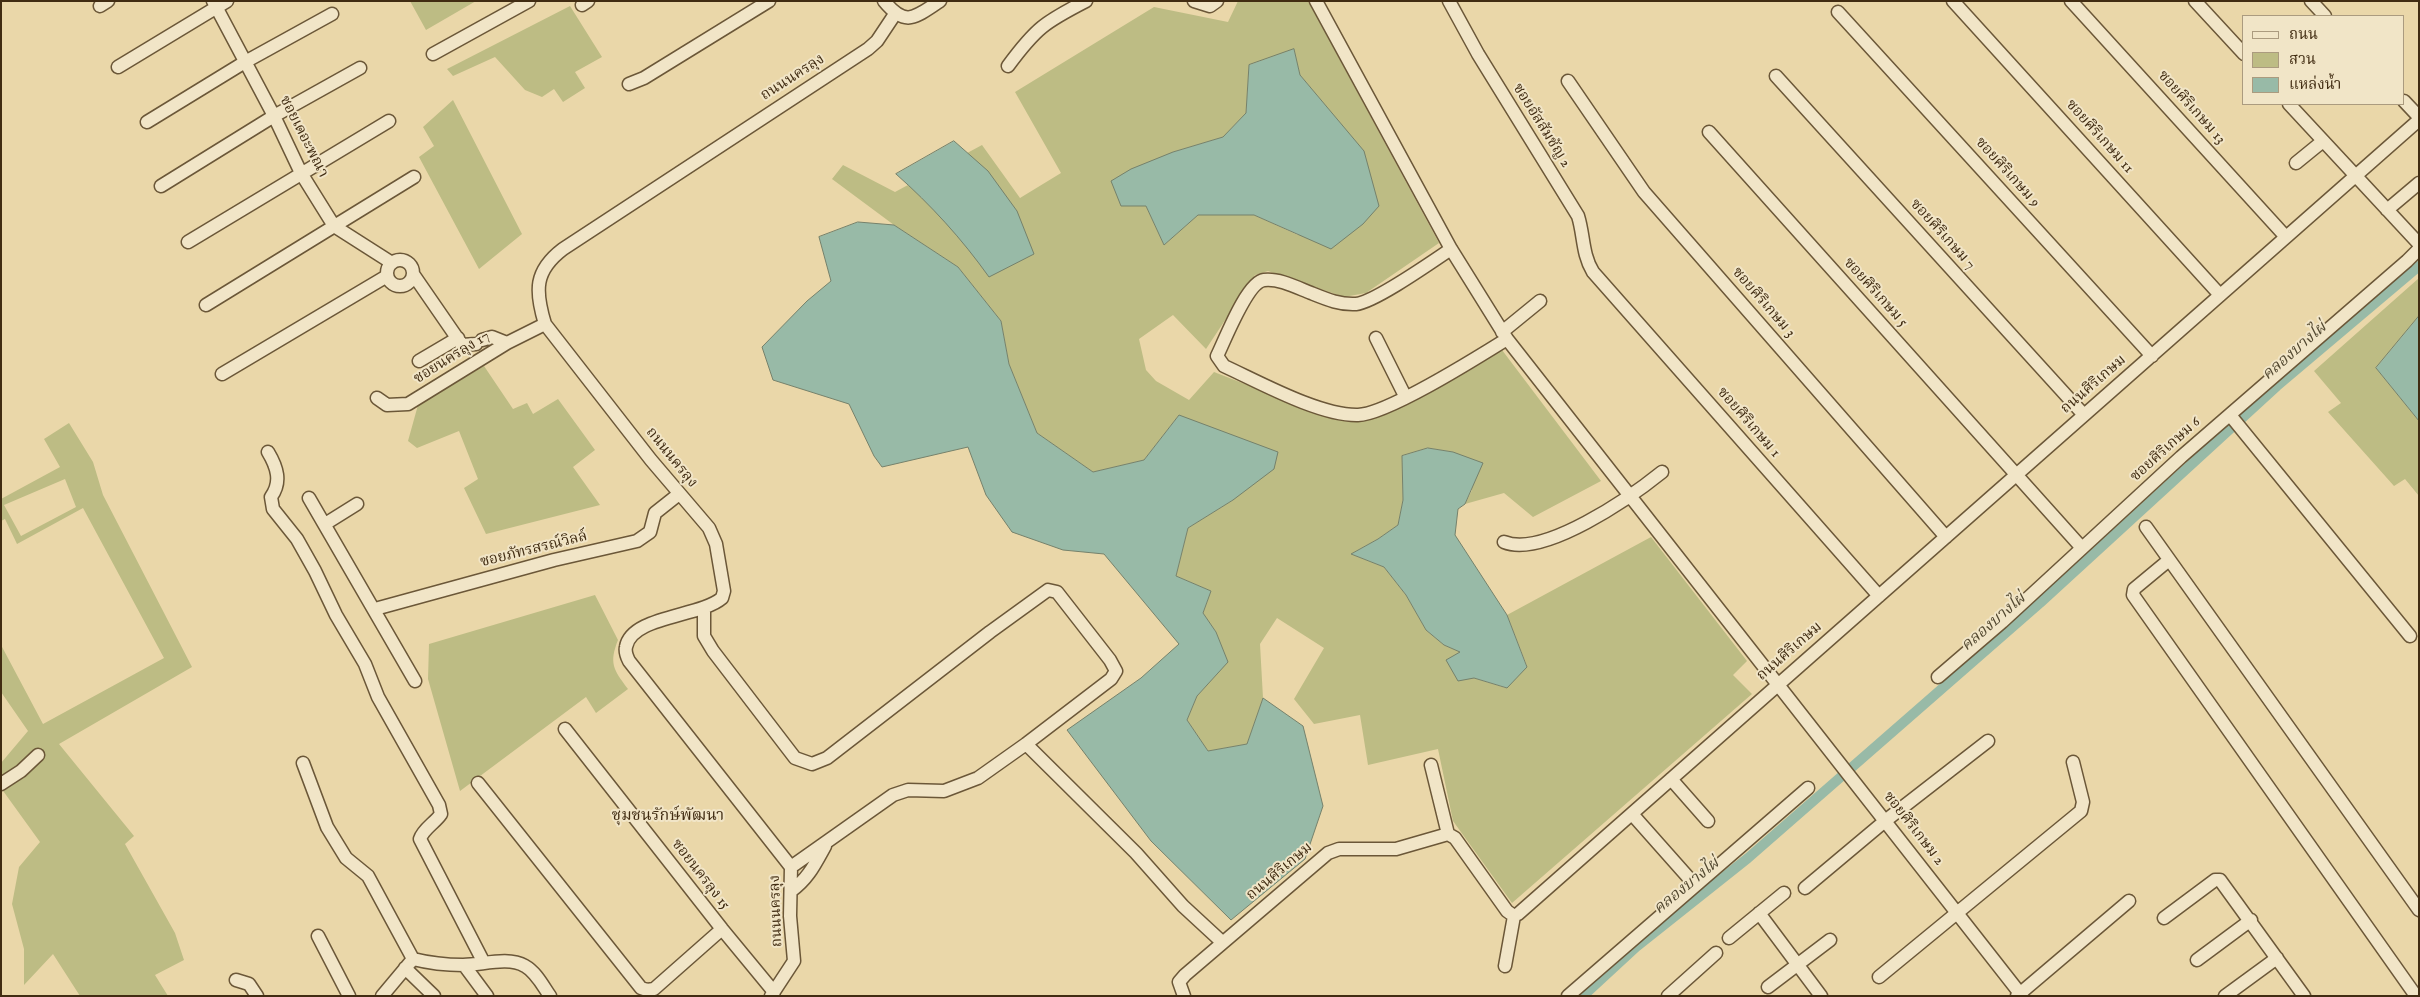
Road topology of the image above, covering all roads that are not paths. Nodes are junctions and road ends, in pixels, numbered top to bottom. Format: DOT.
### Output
graph roads {
  1 [pos="529,1"];
  2 [pos="769,1"];
  3 [pos="884,1"];
  4 [pos="940,1"];
  5 [pos="1086,1"];
  6 [pos="1194,1"];
  7 [pos="1218,1"];
  8 [pos="1316,1"];
  9 [pos="1448,1"];
  10 [pos="1953,1"];
  11 [pos="2071,1"];
  12 [pos="2195,1"];
  13 [pos="2310,1"];
  14 [pos="219,3"];
  15 [pos="1838,12"];
  16 [pos="332,14"];
  17 [pos="895,14"];
  18 [pos="2324,15"];
  19 [pos="2242,52"];
  20 [pos="434,54"];
  21 [pos="245,62"];
  22 [pos="1008,66"];
  23 [pos="118,67"];
  24 [pos="360,68"];
  25 [pos="1776,76"];
  26 [pos="1568,81"];
  27 [pos="628,84"];
  28 [pos="2405,102"];
  29 [pos="2290,105"];
  30 [pos="274,116"];
  31 [pos="2419,118"];
  32 [pos="389,121"];
  33 [pos="147,122"];
  34 [pos="1709,132"];
  35 [pos="2323,140"];
  36 [pos="2296,163"];
  37 [pos="301,173"];
  38 [pos="2356,176"];
  39 [pos="414,177"];
  40 [pos="2419,183"];
  41 [pos="161,186"];
  42 [pos="2387,210"];
  43 [pos="334,226"];
  44 [pos="2286,237"];
  45 [pos="188,242"];
  46 [pos="2419,244"];
  47 [pos="1451,249"];
  48 [pos="2419,249"];
  49 [pos="392,263"];
  50 [pos="1593,272"];
  51 [pos="413,274"];
  52 [pos="388,276"];
  53 [pos="2220,295"];
  54 [pos="1540,301"];
  55 [pos="206,305"];
  56 [pos="544,324"];
  57 [pos="1504,336"];
  58 [pos="458,338"];
  59 [pos="1376,338"];
  60 [pos="508,343"];
  61 [pos="2152,356"];
  62 [pos="419,361"];
  63 [pos="222,374"];
  64 [pos="1405,396"];
  65 [pos="377,398"];
  66 [pos="2084,415"];
  67 [pos="2232,417"];
  68 [pos="268,452"];
  69 [pos="1662,472"];
  70 [pos="2017,475"];
  71 [pos="679,494"];
  72 [pos="309,498"];
  73 [pos="1630,498"];
  74 [pos="358,504"];
  75 [pos="325,524"];
  76 [pos="2146,527"];
  77 [pos="1946,537"];
  78 [pos="1504,542"];
  79 [pos="2082,548"];
  80 [pos="2169,560"];
  81 [pos="1879,596"];
  82 [pos="704,608"];
  83 [pos="375,609"];
  84 [pos="2410,636"];
  85 [pos="1938,677"];
  86 [pos="415,681"];
  87 [pos="1778,683"];
  88 [pos="565,729"];
  89 [pos="1988,740"];
  90 [pos="1026,744"];
  91 [pos="38,755"];
  92 [pos="2073,762"];
  93 [pos="303,763"];
  94 [pos="1431,765"];
  95 [pos="1671,779"];
  96 [pos="478,783"];
  97 [pos="1,784"];
  98 [pos="1808,788"];
  99 [pos="1632,814"];
  100 [pos="1708,821"];
  101 [pos="1885,821"];
  102 [pos="1448,834"];
  103 [pos="826,844"];
  104 [pos="792,867"];
  105 [pos="1695,885"];
  106 [pos="1805,888"];
  107 [pos="791,891"];
  108 [pos="1784,893"];
  109 [pos="2129,901"];
  110 [pos="2419,910"];
  111 [pos="1760,913"];
  112 [pos="1958,913"];
  113 [pos="1514,916"];
  114 [pos="2164,918"];
  115 [pos="2251,920"];
  116 [pos="722,929"];
  117 [pos="318,936"];
  118 [pos="1728,938"];
  119 [pos="1830,940"];
  120 [pos="1222,942"];
  121 [pos="1716,953"];
  122 [pos="2277,958"];
  123 [pos="2198,960"];
  124 [pos="409,963"];
  125 [pos="484,963"];
  126 [pos="1798,964"];
  127 [pos="464,965"];
  128 [pos="1505,966"];
  129 [pos="1879,977"];
  130 [pos="236,980"];
  131 [pos="1768,987"];
  132 [pos="773,994"];
  133 [pos="2020,995"];
  134 [pos="257,996"];
  135 [pos="349,996"];
  136 [pos="382,996"];
  137 [pos="434,996"];
  138 [pos="487,996"];
  139 [pos="550,996"];
  140 [pos="1184,996"];
  141 [pos="1568,996"];
  142 [pos="1668,996"];
  143 [pos="1821,996"];
  144 [pos="2225,996"];
  145 [pos="2304,996"];
  146 [pos="2416,996"];
  1 -- 20 [label="street"];
  2 -- 27 [label="street"];
  3 -- 17 [label="street"];
  4 -- 17 [label="street"];
  5 -- 22 [label="street"];
  6 -- 7 [label="street"];
  8 -- 47 [label="street, ซอยศิริเกษม 2"];
  9 -- 50 [label="street, ซอยอัสสัมชัญ 2"];
  10 -- 53 [label="street, ซอยศิริเกษม 11"];
  11 -- 44 [label="street, ซอยศิริเกษม 13"];
  12 -- 19 [label="street"];
  13 -- 18 [label="street"];
  14 -- 21 [label="street, ซอยเดอะพณา"];
  14 -- 23 [label="street"];
  15 -- 61 [label="street, ซอยศิริเกษม 9"];
  16 -- 21 [label="street"];
  17 -- 56 [label="street, ถนนนครลุง"];
  21 -- 30 [label="street, ซอยเดอะพณา"];
  21 -- 33 [label="street"];
  24 -- 30 [label="street"];
  25 -- 66 [label="street, ซอยศิริเกษม 7"];
  26 -- 77 [label="street, ซอยศิริเกษม 3"];
  28 -- 31 [label="street"];
  29 -- 35 [label="street"];
  30 -- 37 [label="street, ซอยเดอะพณา"];
  30 -- 41 [label="street"];
  31 -- 38 [label="street, ถนนศิริเกษม"];
  32 -- 37 [label="street"];
  34 -- 70 [label="street, ซอยศิริเกษม 5"];
  35 -- 36 [label="street"];
  35 -- 38 [label="street"];
  37 -- 43 [label="street, ซอยเดอะพณา"];
  37 -- 45 [label="street"];
  38 -- 42 [label="street"];
  38 -- 44 [label="street, ถนนศิริเกษม"];
  39 -- 43 [label="street"];
  40 -- 42 [label="street"];
  42 -- 46 [label="street"];
  43 -- 49 [label="street, ซอยเดอะพณา"];
  43 -- 55 [label="street"];
  44 -- 53 [label="street, ถนนศิริเกษม"];
  47 -- 57 [label="street, ซอยศิริเกษม 2"];
  47 -- 64 [label="street"];
  48 -- 67 [label="street, ซอยศิริเกษม 6"];
  49 -- 51 [label="street, ซอยเดอะพณา"];
  49 -- 52 [label="street"];
  50 -- 81 [label="street, ซอยศิริเกษม 1"];
  51 -- 52 [label="street"];
  51 -- 58 [label="street, ซอยเดอะพณา"];
  52 -- 63 [label="street"];
  53 -- 61 [label="street, ถนนศิริเกษม"];
  54 -- 57 [label="street"];
  56 -- 60 [label="street, ซอยนครลุง 17"];
  56 -- 71 [label="street, ถนนนครลุง"];
  57 -- 64 [label="street"];
  57 -- 73 [label="street, ซอยศิริเกษม 2"];
  58 -- 60 [label="street"];
  58 -- 62 [label="street"];
  59 -- 64 [label="street"];
  60 -- 65 [label="street, ซอยนครลุง 17"];
  61 -- 66 [label="street, ถนนศิริเกษม"];
  66 -- 70 [label="street, ถนนศิริเกษม"];
  67 -- 79 [label="street, ซอยศิริเกษม 6"];
  67 -- 84 [label="street"];
  68 -- 125 [label="street"];
  69 -- 73 [label="street"];
  70 -- 77 [label="street, ถนนศิริเกษม"];
  70 -- 79 [label="street, ซอยศิริเกษม 5"];
  71 -- 82 [label="street, ถนนนครลุง"];
  71 -- 83 [label="street, ซอยภัทรสรณ์วิลล์"];
  72 -- 75 [label="street"];
  73 -- 78 [label="street"];
  73 -- 87 [label="street, ซอยศิริเกษม 2"];
  74 -- 75 [label="street"];
  75 -- 83 [label="street"];
  76 -- 80 [label="street"];
  77 -- 81 [label="street, ถนนศิริเกษม"];
  79 -- 85 [label="street, ซอยศิริเกษม 6"];
  80 -- 110 [label="street"];
  80 -- 146 [label="street"];
  81 -- 87 [label="street, ถนนศิริเกษม"];
  82 -- 90 [label="street"];
  82 -- 104 [label="street, ถนนนครลุง"];
  83 -- 86 [label="street"];
  87 -- 95 [label="street, ถนนศิริเกษม"];
  87 -- 101 [label="street, ซอยศิริเกษม 2"];
  88 -- 116 [label="street, ซอยนครลุง 15"];
  89 -- 101 [label="street"];
  90 -- 103 [label="street"];
  90 -- 120 [label="street"];
  91 -- 97 [label="street"];
  92 -- 112 [label="street"];
  93 -- 124 [label="street"];
  94 -- 102 [label="street"];
  95 -- 99 [label="street, ถนนศิริเกษม"];
  95 -- 100 [label="street"];
  96 -- 116 [label="street"];
  98 -- 105 [label="street"];
  99 -- 105 [label="street"];
  99 -- 113 [label="street, ถนนศิริเกษม"];
  101 -- 106 [label="street"];
  101 -- 112 [label="street, ซอยศิริเกษม 2"];
  102 -- 113 [label="street"];
  102 -- 120 [label="street, ถนนศิริเกษม"];
  103 -- 104 [label="street"];
  103 -- 107 [label="street"];
  104 -- 107 [label="street, ถนนนครลุง"];
  105 -- 141 [label="street"];
  107 -- 132 [label="street, ถนนนครลุง"];
  108 -- 111 [label="street"];
  109 -- 133 [label="street"];
  111 -- 118 [label="street"];
  111 -- 126 [label="street"];
  112 -- 129 [label="street"];
  112 -- 133 [label="street, ซอยศิริเกษม 2"];
  113 -- 128 [label="street"];
  114 -- 115 [label="street"];
  115 -- 122 [label="street"];
  115 -- 123 [label="street"];
  116 -- 132 [label="street, ซอยนครลุง 15"];
  117 -- 135 [label="street"];
  119 -- 126 [label="street"];
  120 -- 140 [label="street, ถนนศิริเกษม"];
  121 -- 142 [label="street"];
  122 -- 144 [label="street"];
  122 -- 145 [label="street"];
  124 -- 127 [label="street"];
  124 -- 136 [label="street"];
  124 -- 137 [label="street"];
  125 -- 127 [label="street"];
  125 -- 139 [label="street"];
  126 -- 131 [label="street"];
  126 -- 143 [label="street"];
  127 -- 138 [label="street"];
  130 -- 134 [label="street"];
}
